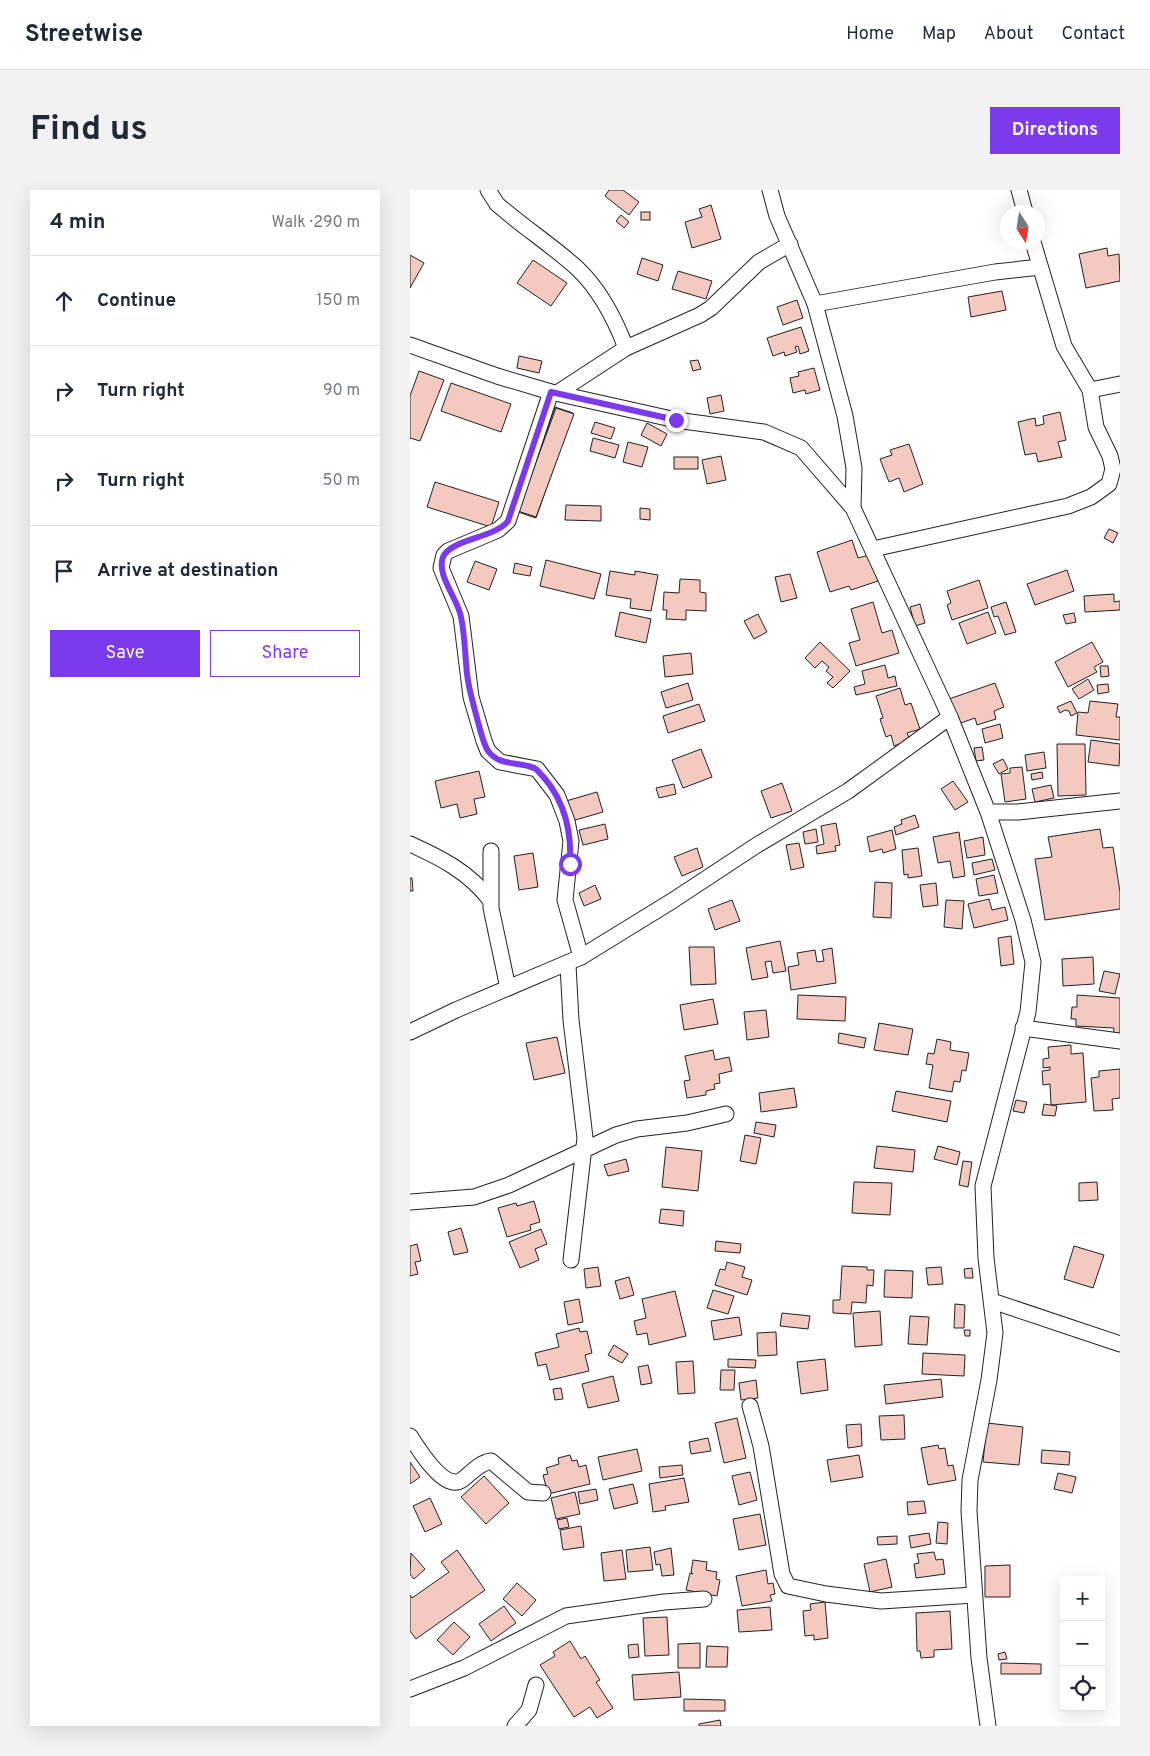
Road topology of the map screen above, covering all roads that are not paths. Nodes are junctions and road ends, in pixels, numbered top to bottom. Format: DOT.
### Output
graph roads {
  1 [pos="488,190"];
  2 [pos="770,190"];
  3 [pos="1019,190"];
  4 [pos="1023,205"];
  5 [pos="790,244"];
  6 [pos="1035,250"];
  7 [pos="1040,267"];
  8 [pos="815,304"];
  9 [pos="410,345"];
  10 [pos="626,348"];
  11 [pos="1120,384"];
  12 [pos="1090,390"];
  13 [pos="554,392"];
  14 [pos="853,508"];
  15 [pos="873,549"];
  16 [pos="950,717"];
  17 [pos="1120,801"];
  18 [pos="988,812"];
  19 [pos="410,844"];
  20 [pos="491,851"];
  21 [pos="490,900"];
  22 [pos="574,961"];
  23 [pos="508,988"];
  24 [pos="1023,1028"];
  25 [pos="410,1032"];
  26 [pos="1120,1041"];
  27 [pos="726,1114"];
  28 [pos="585,1150"];
  29 [pos="410,1202"];
  30 [pos="571,1260"];
  31 [pos="992,1301"];
  32 [pos="1120,1344"];
  33 [pos="750,1406"];
  34 [pos="410,1436"];
  35 [pos="543,1493"];
  36 [pos="974,1595"];
  37 [pos="704,1599"];
  38 [pos="536,1685"];
  39 [pos="410,1689"];
  40 [pos="515,1726"];
  41 [pos="988,1726"];
  1 -- 10 [label="street"];
  2 -- 5 [label="street"];
  3 -- 4 [label="street"];
  5 -- 8 [label="street"];
  5 -- 10 [label="street"];
  6 -- 7 [label="street"];
  7 -- 8 [label="street"];
  7 -- 12 [label="street"];
  8 -- 14 [label="street"];
  9 -- 13 [label="street"];
  10 -- 13 [label="street"];
  11 -- 12 [label="street"];
  12 -- 15 [label="street"];
  13 -- 14 [label="street"];
  13 -- 22 [label="street"];
  14 -- 15 [label="street"];
  15 -- 16 [label="street"];
  16 -- 18 [label="street"];
  16 -- 22 [label="street"];
  17 -- 18 [label="street"];
  18 -- 24 [label="street"];
  19 -- 21 [label="street"];
  20 -- 21 [label="street"];
  21 -- 23 [label="street"];
  22 -- 23 [label="street"];
  22 -- 28 [label="street"];
  23 -- 25 [label="street"];
  24 -- 26 [label="street"];
  24 -- 31 [label="street"];
  27 -- 28 [label="street"];
  28 -- 29 [label="street"];
  28 -- 30 [label="street"];
  31 -- 32 [label="street"];
  31 -- 36 [label="street"];
  33 -- 36 [label="street"];
  34 -- 35 [label="street"];
  36 -- 41 [label="street"];
  37 -- 39 [label="street"];
  38 -- 40 [label="street"];
}
